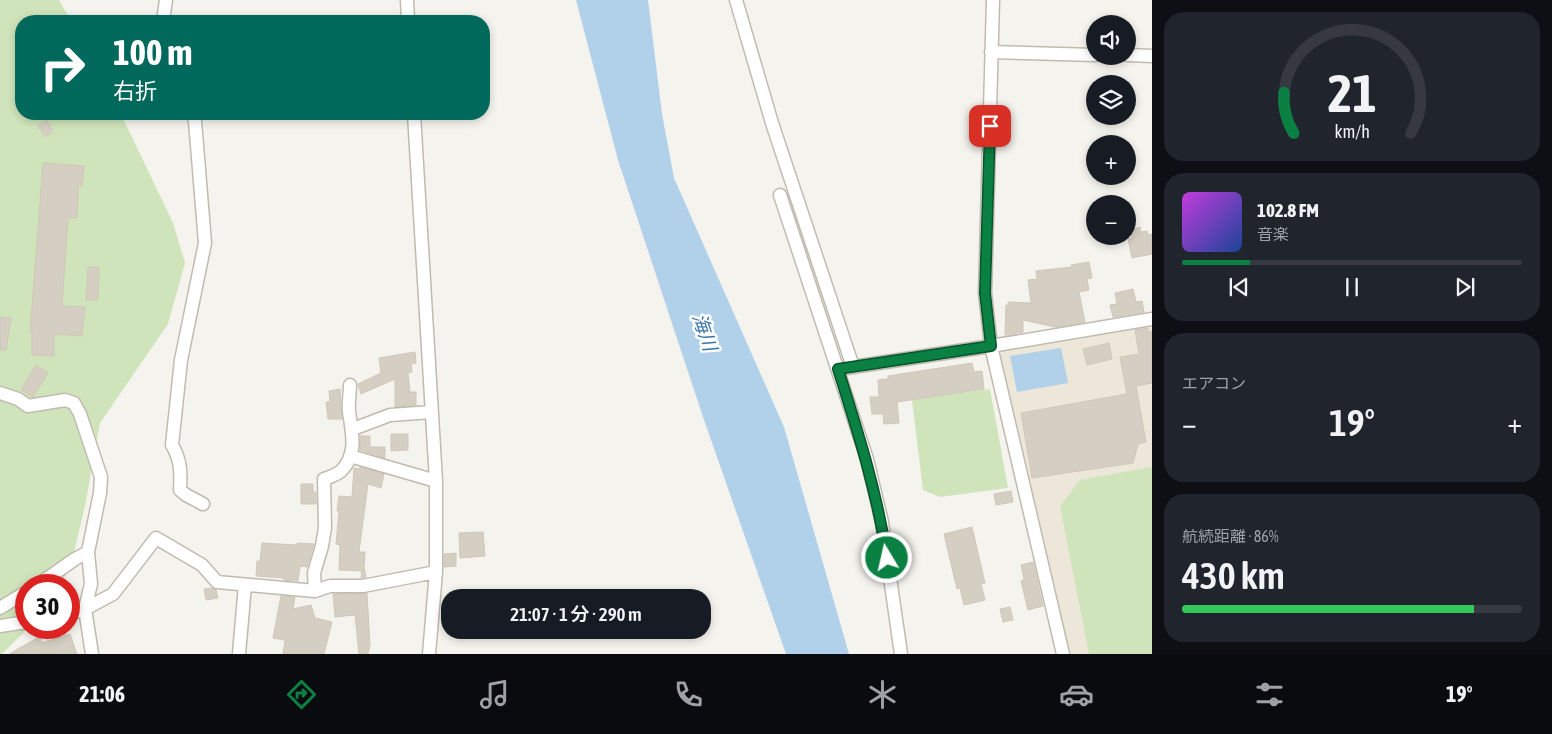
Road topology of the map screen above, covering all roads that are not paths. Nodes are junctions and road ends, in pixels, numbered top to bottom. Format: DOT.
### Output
graph roads {
  1 [pos="166,0"];
  2 [pos="407,0"];
  3 [pos="736,0"];
  4 [pos="993,0"];
  5 [pos="164,15"];
  6 [pos="408,15"];
  7 [pos="992,52"];
  8 [pos="1086,54"];
  9 [pos="1136,56"];
  10 [pos="1152,56"];
  11 [pos="195,120"];
  12 [pos="414,120"];
  13 [pos="780,195"];
  14 [pos="1152,319"];
  15 [pos="991,346"];
  16 [pos="853,367"];
  17 [pos="838,369"];
  18 [pos="350,385"];
  19 [pos="0,393"];
  20 [pos="432,412"];
  21 [pos="353,429"];
  22 [pos="350,456"];
  23 [pos="436,481"];
  24 [pos="203,504"];
  25 [pos="88,552"];
  26 [pos="436,572"];
  27 [pos="54,574"];
  28 [pos="245,585"];
  29 [pos="315,591"];
  30 [pos="15,599"];
  31 [pos="0,608"];
  32 [pos="85,608"];
  33 [pos="80,610"];
  34 [pos="15,624"];
  35 [pos="0,626"];
  36 [pos="92,654"];
  37 [pos="239,654"];
  38 [pos="429,654"];
  39 [pos="901,654"];
  40 [pos="1063,654"];
  1 -- 5 [label="street"];
  2 -- 6 [label="street"];
  3 -- 16 [label="street"];
  4 -- 7 [label="street"];
  7 -- 8 [label="street"];
  7 -- 15 [label="street"];
  9 -- 10 [label="street"];
  11 -- 24 [label="street"];
  12 -- 20 [label="street"];
  13 -- 17 [label="street"];
  14 -- 15 [label="street"];
  15 -- 16 [label="street"];
  15 -- 40 [label="street"];
  16 -- 17 [label="street"];
  17 -- 39 [label="street"];
  18 -- 21 [label="street"];
  19 -- 25 [label="street"];
  20 -- 21 [label="street"];
  20 -- 23 [label="street"];
  21 -- 22 [label="street"];
  22 -- 23 [label="street"];
  22 -- 29 [label="street"];
  23 -- 26 [label="street"];
  25 -- 27 [label="street"];
  25 -- 32 [label="street"];
  26 -- 29 [label="street"];
  26 -- 38 [label="street"];
  28 -- 29 [label="street"];
  28 -- 32 [label="street"];
  28 -- 37 [label="street"];
  30 -- 31 [label="street"];
  32 -- 33 [label="street"];
  32 -- 36 [label="street"];
  34 -- 35 [label="street"];
}
